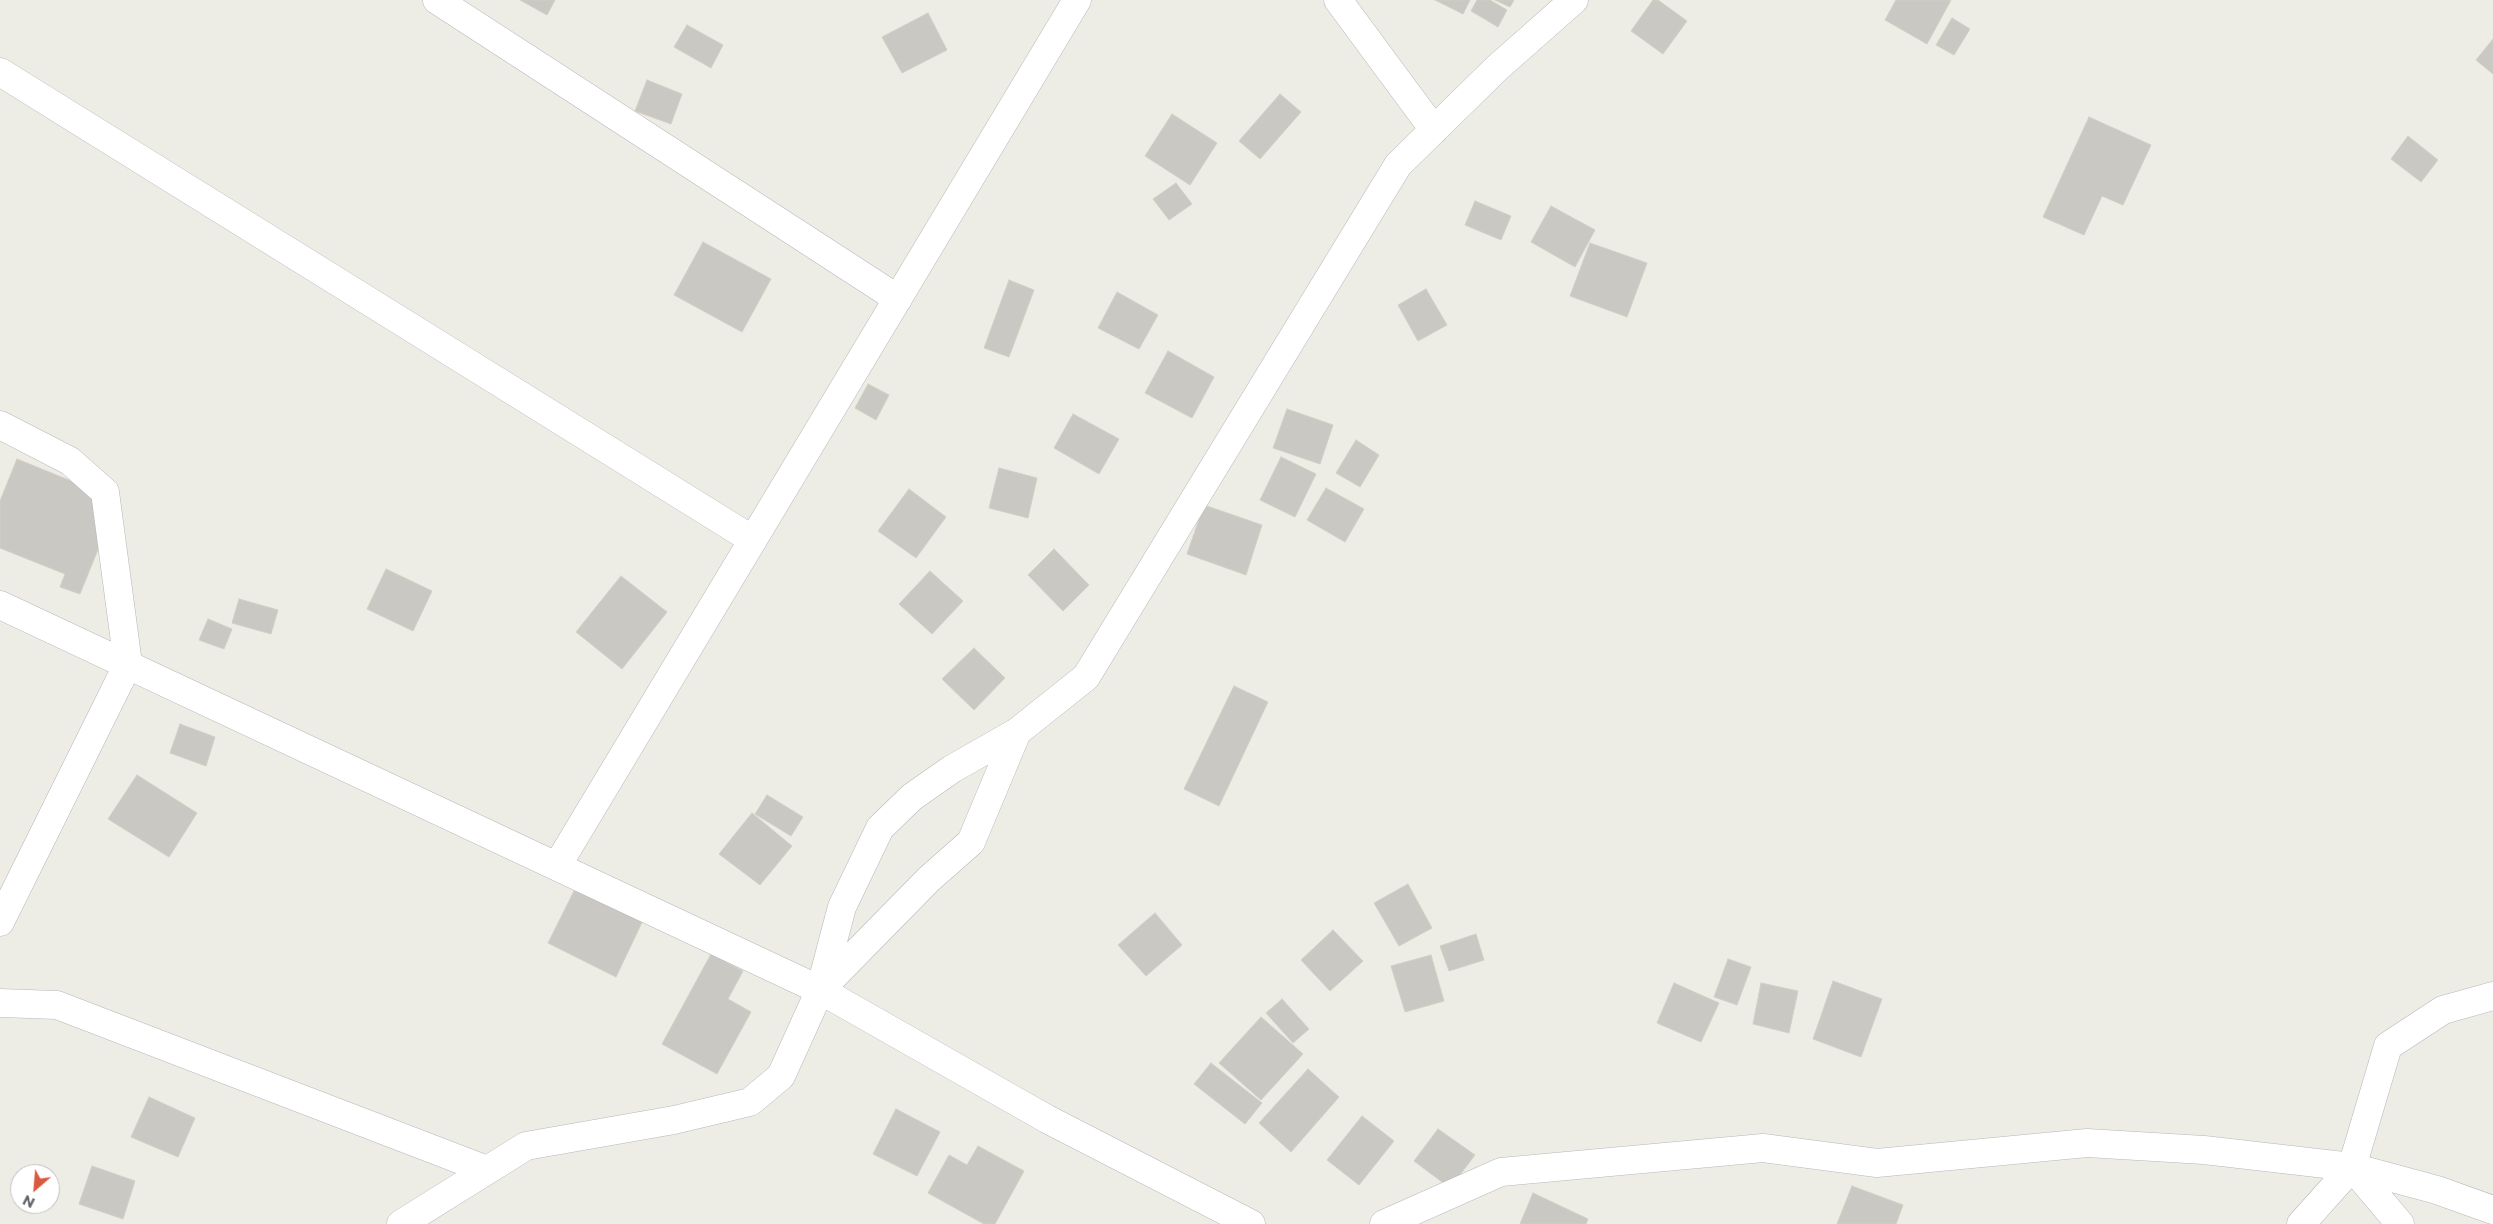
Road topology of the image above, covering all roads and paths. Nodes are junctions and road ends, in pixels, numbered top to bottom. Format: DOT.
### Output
graph roads {
  1 [pos="437,0"];
  2 [pos="1077,0"];
  3 [pos="1338,0"];
  4 [pos="1574,0"];
  5 [pos="0,72"];
  6 [pos="1434,130"];
  7 [pos="898,299"];
  8 [pos="0,425"];
  9 [pos="753,540"];
  10 [pos="0,604"];
  11 [pos="128,664"];
  12 [pos="1017,732"];
  13 [pos="557,866"];
  14 [pos="0,922"];
  15 [pos="820,990"];
  16 [pos="2493,996"];
  17 [pos="0,1004"];
  18 [pos="2352,1167"];
  19 [pos="487,1170"];
  20 [pos="2493,1210"];
  21 [pos="401,1224"];
  22 [pos="1251,1224"];
  23 [pos="1384,1224"];
  24 [pos="2301,1224"];
  25 [pos="2400,1224"];
  1 -- 7 [label="street"];
  2 -- 7 [label="street"];
  3 -- 6 [label="street"];
  4 -- 6 [label="street"];
  5 -- 9 [label="street"];
  6 -- 12 [label="street"];
  7 -- 9 [label="street"];
  8 -- 11 [label="street"];
  9 -- 13 [label="street"];
  10 -- 11 [label="street"];
  11 -- 13 [label="street"];
  11 -- 14 [label="street"];
  12 -- 15 [label="street"];
  12 -- 15 [label="street"];
  13 -- 15 [label="street"];
  15 -- 19 [label="street"];
  15 -- 22 [label="street"];
  16 -- 18 [label="street"];
  17 -- 19 [label="street"];
  18 -- 20 [label="street"];
  18 -- 23 [label="street"];
  18 -- 24 [label="street"];
  18 -- 25 [label="street"];
  19 -- 21 [label="street"];
}
